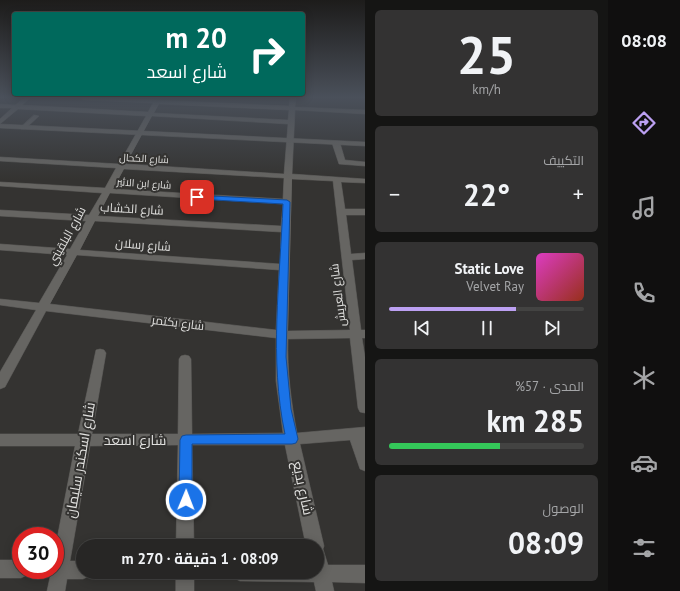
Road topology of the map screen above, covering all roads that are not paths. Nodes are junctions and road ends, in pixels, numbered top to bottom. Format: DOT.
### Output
graph roads {
  1 [pos="0,126"];
  2 [pos="26,126"];
  3 [pos="144,126"];
  4 [pos="291,126"];
  5 [pos="23,128"];
  6 [pos="139,133"];
  7 [pos="289,141"];
  8 [pos="336,143"];
  9 [pos="365,144"];
  10 [pos="0,159"];
  11 [pos="365,164"];
  12 [pos="121,166"];
  13 [pos="288,176"];
  14 [pos="337,179"];
  15 [pos="365,181"];
  16 [pos="0,184"];
  17 [pos="107,191"];
  18 [pos="287,202"];
  19 [pos="341,212"];
  20 [pos="365,212"];
  21 [pos="0,213"];
  22 [pos="92,218"];
  23 [pos="286,229"];
  24 [pos="0,247"];
  25 [pos="73,253"];
  26 [pos="365,256"];
  27 [pos="346,257"];
  28 [pos="285,267"];
  29 [pos="0,302"];
  30 [pos="43,307"];
  31 [pos="283,335"];
  32 [pos="360,335"];
  33 [pos="100,353"];
  34 [pos="185,359"];
  35 [pos="362,367"];
  36 [pos="0,384"];
  37 [pos="365,408"];
  38 [pos="360,434"];
  39 [pos="292,439"];
  40 [pos="0,440"];
  41 [pos="84,440"];
  42 [pos="186,440"];
  43 [pos="365,465"];
  44 [pos="185,539"];
  45 [pos="313,539"];
  46 [pos="64,540"];
  47 [pos="0,569"];
  48 [pos="12,569"];
  49 [pos="64,570"];
  50 [pos="76,570"];
  51 [pos="324,573"];
  52 [pos="365,574"];
  53 [pos="57,579"];
  54 [pos="185,579"];
  55 [pos="322,579"];
  56 [pos="56,591"];
  57 [pos="185,591"];
  58 [pos="325,591"];
  1 -- 5 [label="street"];
  2 -- 5 [label="street"];
  3 -- 6 [label="street, شارع البلقيني"];
  4 -- 7 [label="street, شارع بديع"];
  5 -- 6 [label="street"];
  6 -- 7 [label="street"];
  6 -- 12 [label="street, شارع البلقيني"];
  7 -- 8 [label="street"];
  7 -- 13 [label="street, شارع بديع"];
  8 -- 9 [label="street"];
  8 -- 11 [label="street"];
  10 -- 12 [label="street, شارع الكحال"];
  12 -- 13 [label="street, شارع الكحال"];
  12 -- 17 [label="street, شارع البلقيني"];
  13 -- 14 [label="street, شارع الكحال"];
  13 -- 18 [label="street, شارع بديع"];
  14 -- 15 [label="street, شارع الكحال"];
  14 -- 19 [label="street, شارع العريش"];
  16 -- 17 [label="street, شارع ابن الاثير"];
  17 -- 18 [label="street, شارع ابن الاثير"];
  17 -- 22 [label="street, شارع البلقيني"];
  18 -- 23 [label="street, شارع بديع"];
  19 -- 20 [label="street"];
  19 -- 27 [label="street, شارع العريش"];
  21 -- 22 [label="street, شارع الخشاب"];
  22 -- 23 [label="street, شارع الخشاب"];
  22 -- 25 [label="street, شارع البلقيني"];
  23 -- 28 [label="street, شارع بديع"];
  24 -- 25 [label="street, شارع رسلان"];
  25 -- 28 [label="street, شارع رسلان"];
  25 -- 30 [label="street, شارع البلقيني"];
  26 -- 27 [label="street"];
  27 -- 32 [label="street, شارع العريش"];
  28 -- 31 [label="street, شارع بديع"];
  29 -- 30 [label="street, شارع بكتمر"];
  30 -- 31 [label="street, شارع بكتمر"];
  30 -- 36 [label="street, شارع البلقيني"];
  31 -- 32 [label="street, شارع بكتمر"];
  31 -- 39 [label="street, شارع بديع"];
  32 -- 35 [label="street, شارع العريش"];
  33 -- 41 [label="street, شارع اسكندر سليمان"];
  34 -- 42 [label="street"];
  35 -- 37 [label="street, شارع العريش"];
  38 -- 39 [label="street, شارع اسعد"];
  38 -- 43 [label="street"];
  39 -- 42 [label="street, شارع اسعد"];
  39 -- 45 [label="street, شارع بديع"];
  40 -- 41 [label="street, شارع اسعد"];
  41 -- 42 [label="street, شارع اسعد"];
  41 -- 46 [label="street, شارع اسكندر سليمان"];
  42 -- 44 [label="street"];
  47 -- 48 [label="street"];
  49 -- 50 [label="street"];
  51 -- 52 [label="street"];
  53 -- 56 [label="street, شارع اسكندر سليمان"];
  54 -- 57 [label="street"];
  55 -- 58 [label="street"];
}
